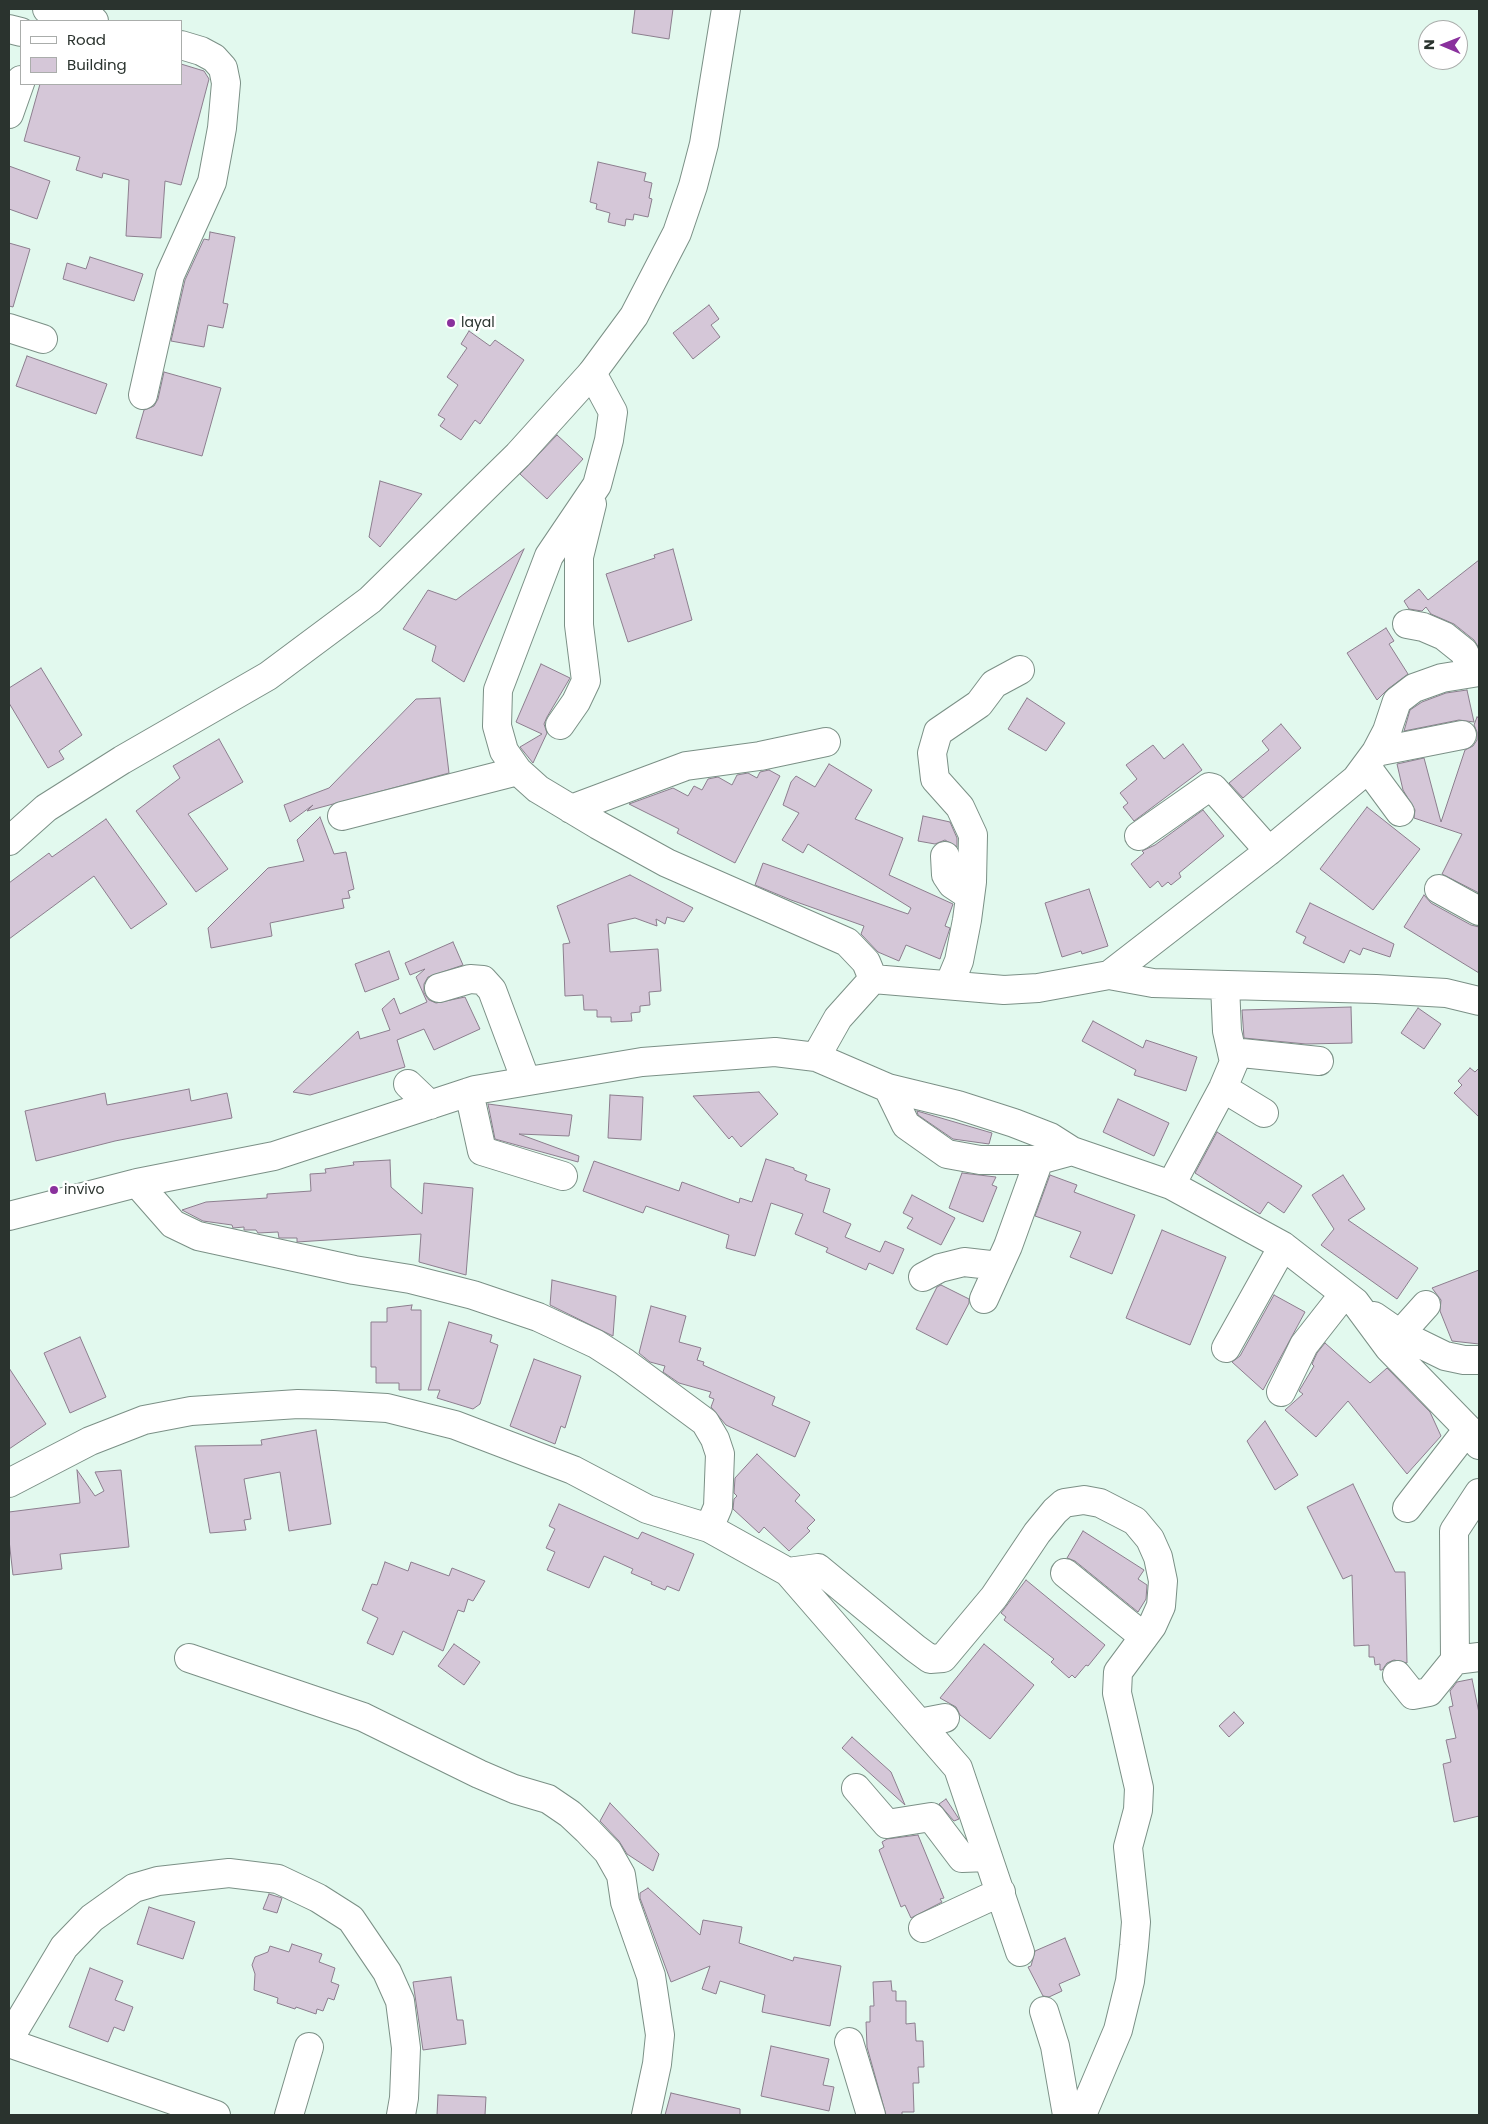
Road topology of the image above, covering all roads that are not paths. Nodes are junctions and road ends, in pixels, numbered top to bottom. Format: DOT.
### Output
graph roads {
  1 [pos="48,9"];
  2 [pos="726,9"];
  3 [pos="90,20"];
  4 [pos="182,45"];
  5 [pos="20,83"];
  6 [pos="9,114"];
  7 [pos="9,328"];
  8 [pos="43,339"];
  9 [pos="592,373"];
  10 [pos="144,395"];
  11 [pos="597,486"];
  12 [pos="1407,624"];
  13 [pos="1020,670"];
  14 [pos="1477,670"];
  15 [pos="560,725"];
  16 [pos="1462,735"];
  17 [pos="826,742"];
  18 [pos="1371,759"];
  19 [pos="518,770"];
  20 [pos="571,809"];
  21 [pos="1400,812"];
  22 [pos="342,816"];
  23 [pos="1139,836"];
  24 [pos="9,841"];
  25 [pos="1269,851"];
  26 [pos="946,856"];
  27 [pos="1438,889"];
  28 [pos="970,896"];
  29 [pos="1479,910"];
  30 [pos="1109,975"];
  31 [pos="873,979"];
  32 [pos="948,985"];
  33 [pos="1225,985"];
  34 [pos="440,988"];
  35 [pos="1479,1000"];
  36 [pos="1232,1052"];
  37 [pos="816,1058"];
  38 [pos="1319,1061"];
  39 [pos="526,1080"];
  40 [pos="408,1084"];
  41 [pos="888,1088"];
  42 [pos="1224,1088"];
  43 [pos="469,1092"];
  44 [pos="430,1106"];
  45 [pos="1264,1113"];
  46 [pos="1072,1151"];
  47 [pos="1039,1160"];
  48 [pos="563,1176"];
  49 [pos="137,1183"];
  50 [pos="1171,1185"];
  51 [pos="9,1216"];
  52 [pos="1283,1246"];
  53 [pos="999,1266"];
  54 [pos="923,1277"];
  55 [pos="1349,1298"];
  56 [pos="984,1299"];
  57 [pos="1426,1306"];
  58 [pos="1400,1334"];
  59 [pos="1226,1348"];
  60 [pos="1479,1360"];
  61 [pos="1281,1392"];
  62 [pos="1474,1437"];
  63 [pos="9,1483"];
  64 [pos="1479,1493"];
  65 [pos="1407,1508"];
  66 [pos="709,1528"];
  67 [pos="788,1572"];
  68 [pos="1064,1573"];
  69 [pos="1144,1637"];
  70 [pos="189,1658"];
  71 [pos="1467,1659"];
  72 [pos="1397,1675"];
  73 [pos="856,1788"];
  74 [pos="988,1857"];
  75 [pos="1001,1892"];
  76 [pos="923,1928"];
  77 [pos="1020,1952"];
  78 [pos="1044,2011"];
  79 [pos="9,2041"];
  80 [pos="849,2042"];
  81 [pos="309,2047"];
  82 [pos="216,2115"];
  83 [pos="288,2115"];
  84 [pos="401,2115"];
  85 [pos="646,2115"];
  86 [pos="871,2115"];
  87 [pos="1067,2115"];
  88 [pos="1082,2115"];
  1 -- 3 [label="street"];
  2 -- 9 [label="street"];
  4 -- 10 [label="street"];
  5 -- 6 [label="street"];
  7 -- 8 [label="street"];
  9 -- 11 [label="street"];
  9 -- 24 [label="street"];
  11 -- 15 [label="street"];
  11 -- 19 [label="street"];
  12 -- 14 [label="street"];
  13 -- 28 [label="street"];
  14 -- 18 [label="street"];
  16 -- 18 [label="street"];
  17 -- 20 [label="street"];
  18 -- 21 [label="street"];
  18 -- 25 [label="street"];
  19 -- 20 [label="street"];
  19 -- 22 [label="street"];
  20 -- 31 [label="street"];
  23 -- 25 [label="street"];
  25 -- 30 [label="street"];
  26 -- 28 [label="street"];
  27 -- 29 [label="street"];
  28 -- 32 [label="street"];
  30 -- 32 [label="street"];
  30 -- 33 [label="street"];
  31 -- 32 [label="street"];
  31 -- 37 [label="street"];
  33 -- 35 [label="street"];
  33 -- 36 [label="street"];
  34 -- 39 [label="street"];
  36 -- 38 [label="street"];
  36 -- 42 [label="street"];
  37 -- 39 [label="street"];
  37 -- 41 [label="street"];
  39 -- 43 [label="street"];
  40 -- 44 [label="street"];
  41 -- 46 [label="street"];
  41 -- 47 [label="street"];
  42 -- 45 [label="street"];
  42 -- 50 [label="street"];
  43 -- 44 [label="street"];
  43 -- 48 [label="street"];
  44 -- 49 [label="street"];
  46 -- 47 [label="street"];
  46 -- 50 [label="street"];
  47 -- 53 [label="street"];
  49 -- 51 [label="street"];
  49 -- 66 [label="street"];
  50 -- 52 [label="street"];
  52 -- 55 [label="street"];
  52 -- 59 [label="street"];
  53 -- 54 [label="street"];
  53 -- 56 [label="street"];
  55 -- 58 [label="street"];
  55 -- 61 [label="street"];
  55 -- 62 [label="street"];
  57 -- 58 [label="street"];
  58 -- 60 [label="street"];
  62 -- 65 [label="street"];
  63 -- 66 [label="street"];
  64 -- 71 [label="street"];
  66 -- 67 [label="street"];
  67 -- 69 [label="street"];
  67 -- 74 [label="street"];
  68 -- 69 [label="street"];
  69 -- 88 [label="street"];
  70 -- 85 [label="street"];
  71 -- 72 [label="street"];
  73 -- 74 [label="street"];
  74 -- 75 [label="street"];
  75 -- 76 [label="street"];
  75 -- 77 [label="street"];
  78 -- 87 [label="street"];
  79 -- 82 [label="street"];
  79 -- 84 [label="street"];
  80 -- 86 [label="street"];
  81 -- 83 [label="street"];
}
